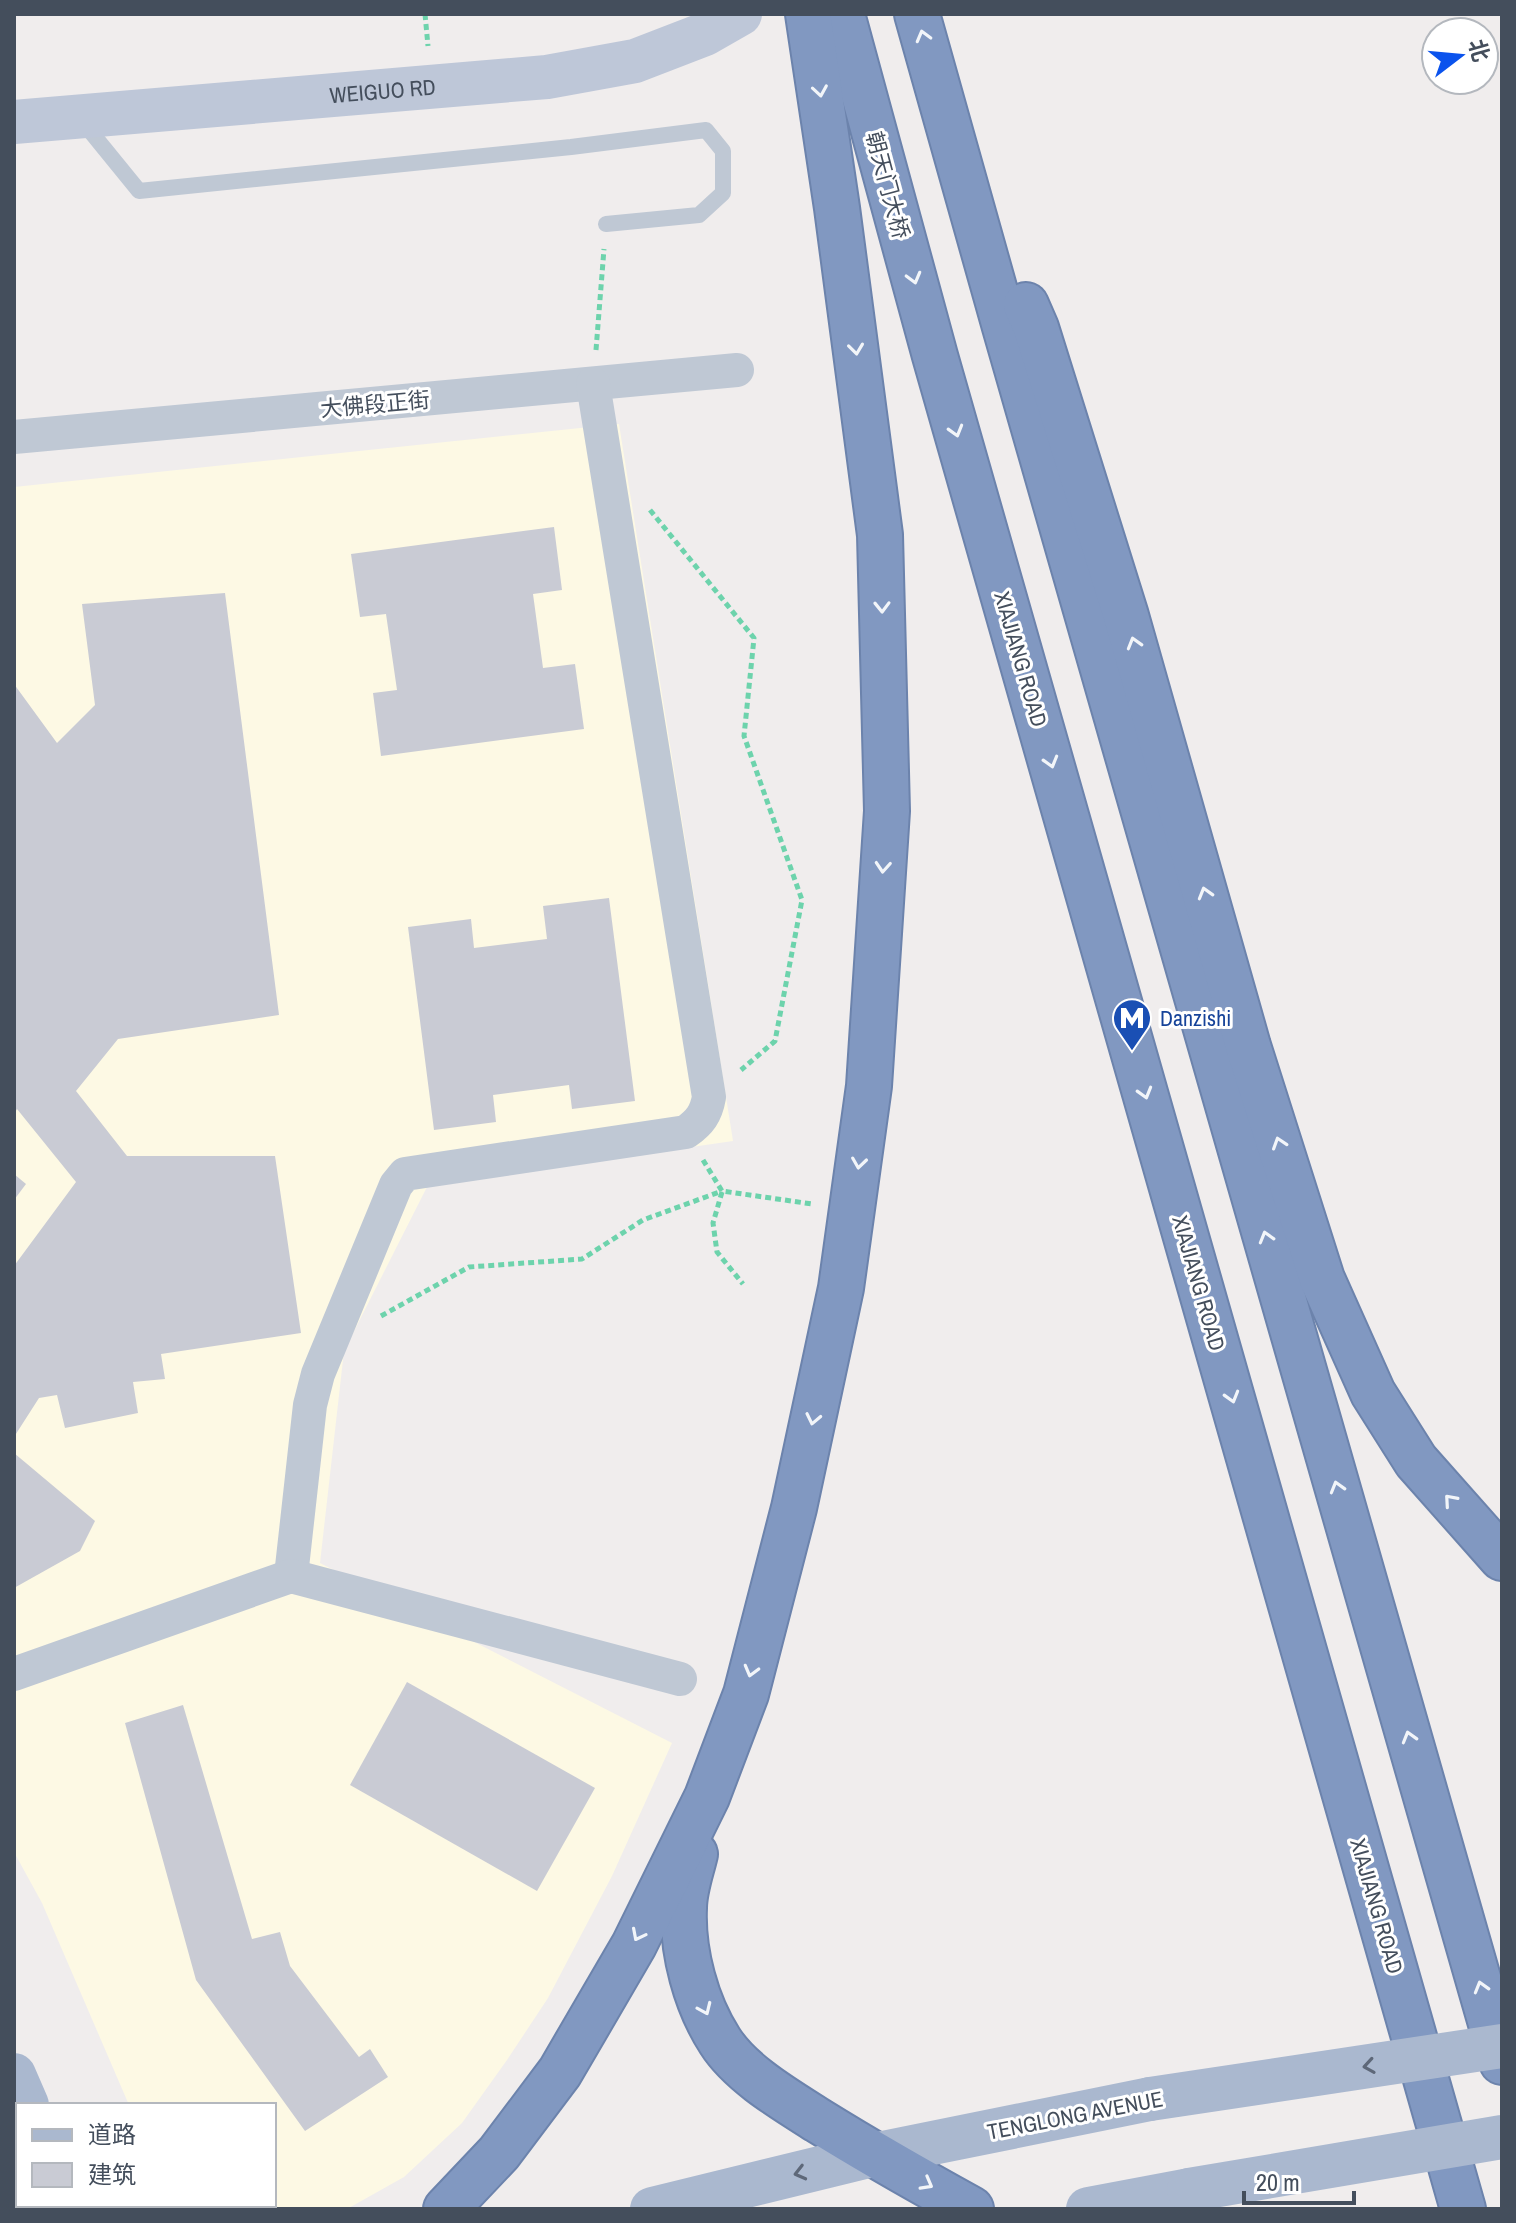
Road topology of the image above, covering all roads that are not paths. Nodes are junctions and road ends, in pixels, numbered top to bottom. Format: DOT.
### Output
graph roads {
  1 [pos="740,14"];
  2 [pos="808,14"];
  3 [pos="842,14"];
  4 [pos="917,14"];
  5 [pos="79,116"];
  6 [pos="14,122"];
  7 [pos="606,224"];
  8 [pos="1020,328"];
  9 [pos="935,356"];
  10 [pos="737,370"];
  11 [pos="593,384"];
  12 [pos="14,437"];
  13 [pos="1502,1558"];
  14 [pos="291,1576"];
  15 [pos="14,1674"];
  16 [pos="680,1679"];
  17 [pos="707,1797"];
  18 [pos="1502,2046"];
  19 [pos="1502,2062"];
  20 [pos="14,2075"];
  21 [pos="26,2103"];
  22 [pos="1502,2137"];
  23 [pos="873,2155"];
  24 [pos="446,2209"];
  25 [pos="652,2209"];
  26 [pos="971,2209"];
  27 [pos="1088,2209"];
  28 [pos="1463,2209"];
  1 -- 5 [label="street, WEIGUO RD"];
  2 -- 17 [label="highway, one-way"];
  3 -- 9 [label="highway, 朝天门大桥, one-way"];
  8 -- 4 [label="highway, one-way"];
  5 -- 6 [label="street, WEIGUO RD"];
  5 -- 7 [label="lane"];
  13 -- 8 [label="highway, one-way"];
  19 -- 8 [label="highway, one-way"];
  9 -- 28 [label="highway, XIAJIANG ROAD, one-way"];
  10 -- 11 [label="street, 大佛段正街"];
  11 -- 12 [label="street, 大佛段正街"];
  11 -- 14 [label="street"];
  14 -- 15 [label="street"];
  14 -- 16 [label="street"];
  17 -- 23 [label="highway, one-way"];
  17 -- 24 [label="highway, one-way"];
  18 -- 23 [label="main road, TENGLONG AVENUE, one-way, bridge"];
  20 -- 21 [label="main road"];
  22 -- 27 [label="main road, bridge"];
  23 -- 25 [label="main road, TENGLONG AVENUE, one-way"];
  23 -- 26 [label="highway, one-way"];
}
